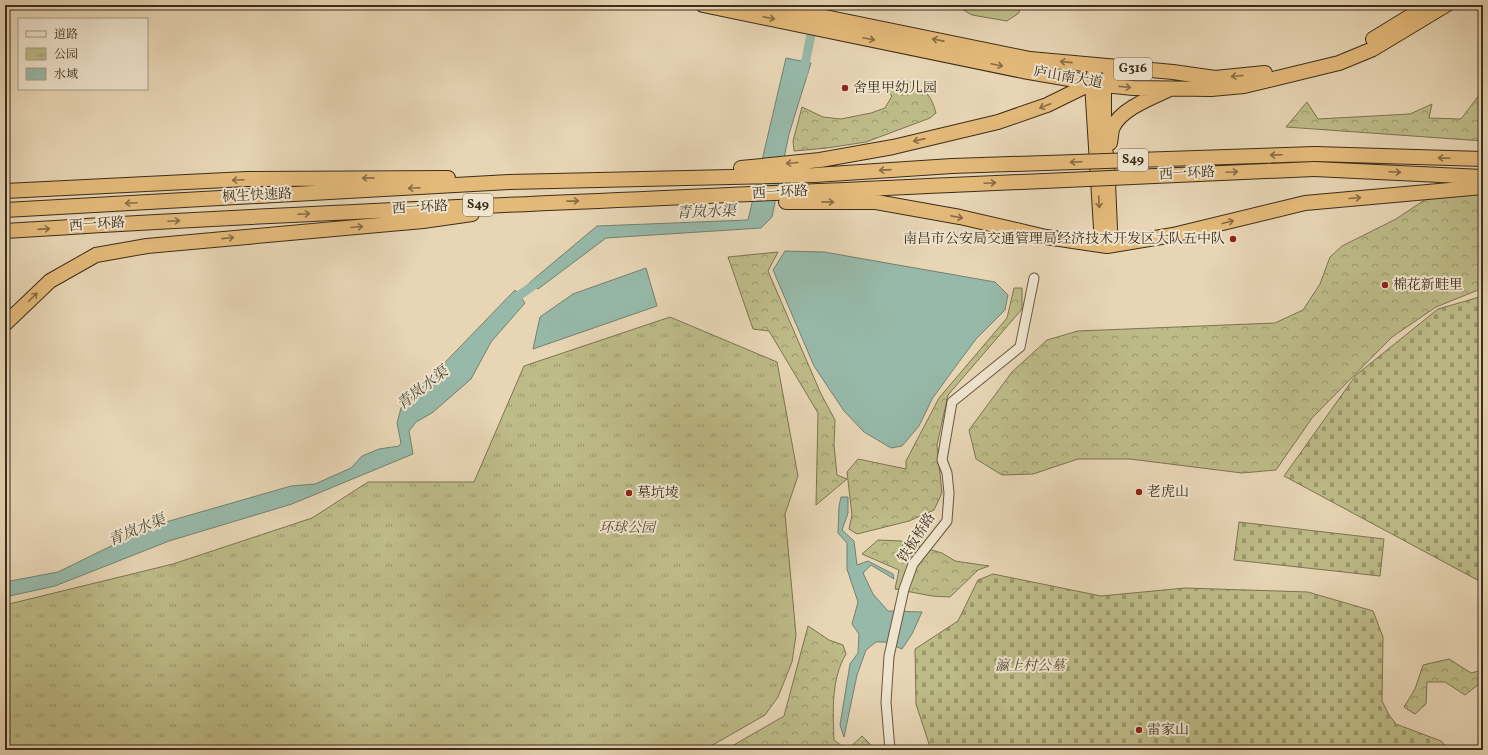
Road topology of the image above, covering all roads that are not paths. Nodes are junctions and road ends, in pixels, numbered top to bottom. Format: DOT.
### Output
graph roads {
  1 [pos="703,5"];
  2 [pos="766,5"];
  3 [pos="1429,5"];
  4 [pos="1446,5"];
  5 [pos="795,18"];
  6 [pos="829,25"];
  7 [pos="1095,65"];
  8 [pos="1115,68"];
  9 [pos="1098,84"];
  10 [pos="1170,89"];
  11 [pos="1108,159"];
  12 [pos="1483,159"];
  13 [pos="1483,177"];
  14 [pos="630,178"];
  15 [pos="547,181"];
  16 [pos="509,182"];
  17 [pos="5,186"];
  18 [pos="1483,187"];
  19 [pos="70,188"];
  20 [pos="5,191"];
  21 [pos="635,200"];
  22 [pos="548,202"];
  23 [pos="5,210"];
  24 [pos="5,231"];
  25 [pos="1107,246"];
  26 [pos="1034,278"];
  27 [pos="5,324"];
  28 [pos="890,750"];
  1 -- 5 [label="highway, 庐山南大道 / G316, one-way"];
  2 -- 5 [label="highway, 庐山南大道 / G316"];
  3 -- 8 [label="highway, 庐山南大道 / G316, one-way"];
  4 -- 10 [label="highway, 庐山南大道 / G316"];
  5 -- 6 [label="highway, 庐山南大道 / G316"];
  7 -- 6 [label="highway, 庐山南大道 / G316, one-way"];
  6 -- 9 [label="highway, 庐山南大道 / G316, one-way"];
  7 -- 8 [label="highway, 庐山南大道 / G316"];
  7 -- 9 [label="highway"];
  8 -- 9 [label="highway"];
  9 -- 10 [label="highway, 庐山南大道 / G316, one-way"];
  9 -- 11 [label="highway"];
  9 -- 14 [label="highway, one-way"];
  9 -- 25 [label="highway, one-way"];
  10 -- 11 [label="highway"];
  11 -- 25 [label="highway"];
  12 -- 14 [label="highway, 西一环路 / S49, one-way, bridge"];
  21 -- 13 [label="highway, 西一环路 / S49, one-way, bridge"];
  14 -- 15 [label="highway, 西一环路 / S49"];
  15 -- 16 [label="highway, 西一环路 / S49"];
  15 -- 19 [label="highway, one-way"];
  16 -- 23 [label="highway, 枫生快速路 / S49, one-way"];
  17 -- 19 [label="highway"];
  25 -- 18 [label="highway, one-way"];
  19 -- 20 [label="highway"];
  22 -- 21 [label="highway, 西一环路 / S49, one-way"];
  21 -- 25 [label="highway, one-way"];
  24 -- 22 [label="highway, 西一环路 / S49, one-way"];
  27 -- 22 [label="highway, one-way"];
  26 -- 28 [label="street, 铁板桥路"];
}
